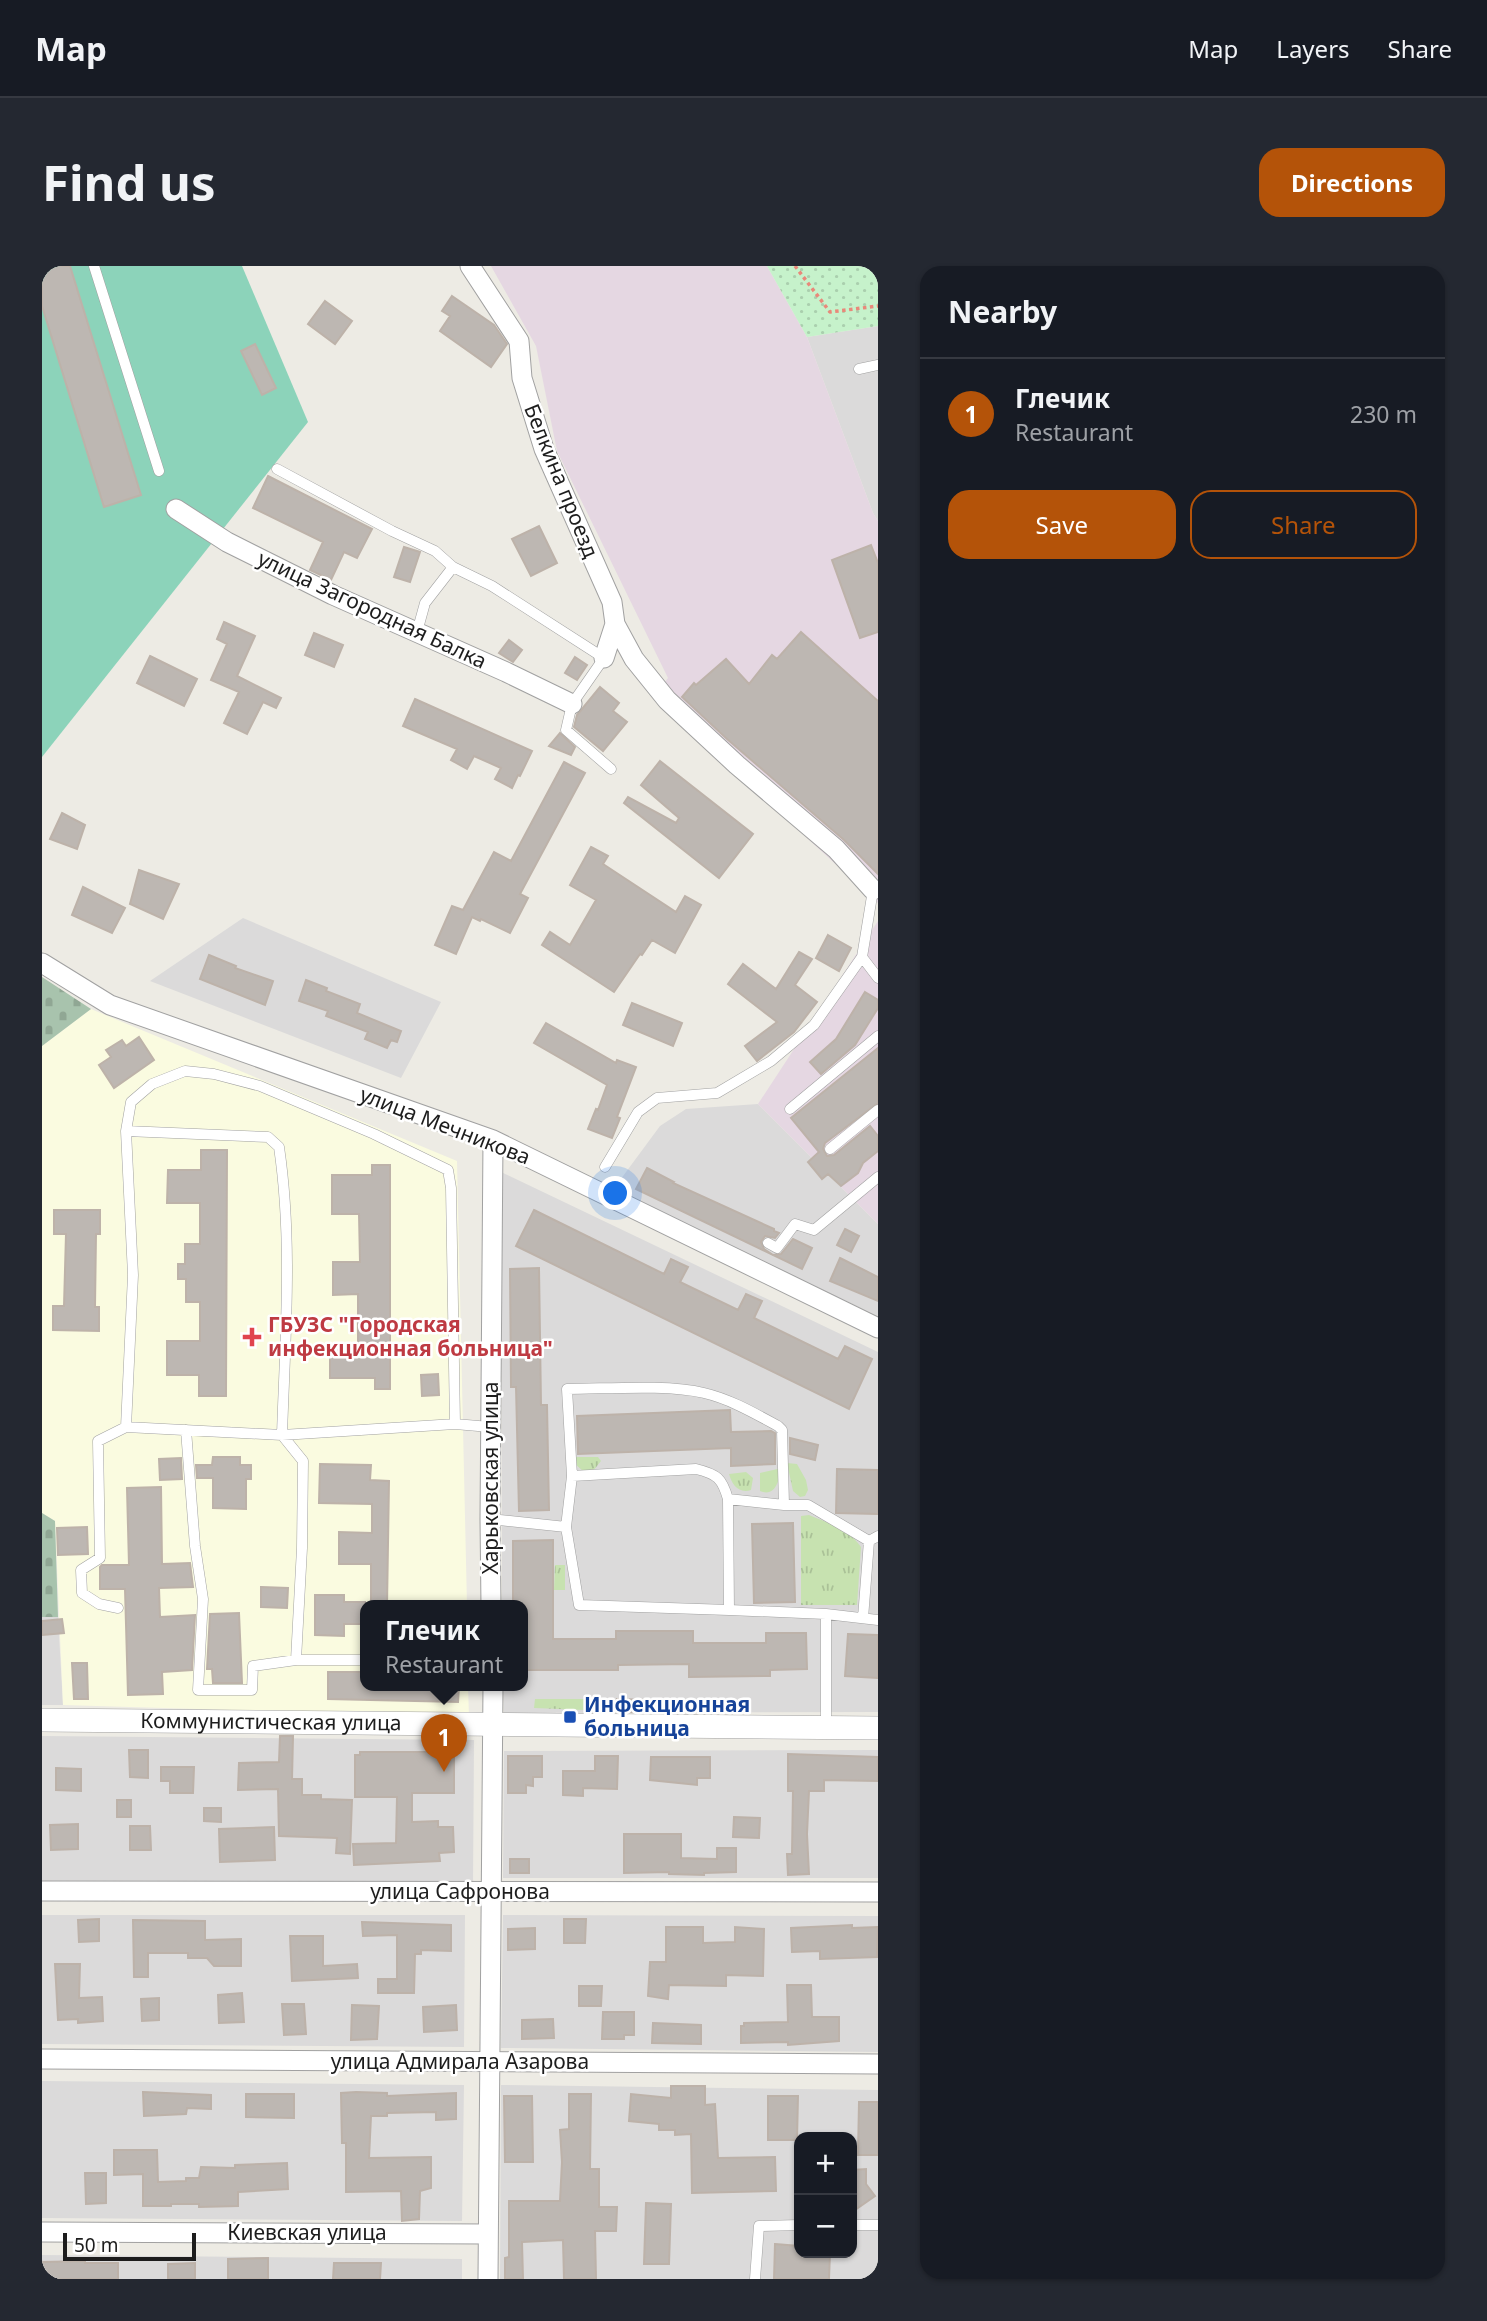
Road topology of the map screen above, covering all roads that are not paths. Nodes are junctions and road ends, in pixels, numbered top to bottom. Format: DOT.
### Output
graph roads {
  1 [pos="94,266"];
  2 [pos="470,266"];
  3 [pos="878,365"];
  4 [pos="859,369"];
  5 [pos="277,469"];
  6 [pos="159,471"];
  7 [pos="176,509"];
  8 [pos="453,567"];
  9 [pos="615,624"];
  10 [pos="417,632"];
  11 [pos="604,659"];
  12 [pos="572,704"];
  13 [pos="611,769"];
  14 [pos="875,892"];
  15 [pos="862,957"];
  16 [pos="42,963"];
  17 [pos="878,978"];
  18 [pos="878,1036"];
  19 [pos="790,1109"];
  20 [pos="878,1110"];
  21 [pos="126,1131"];
  22 [pos="493,1140"];
  23 [pos="830,1149"];
  24 [pos="605,1167"];
  25 [pos="878,1177"];
  26 [pos="768,1243"];
  27 [pos="878,1328"];
  28 [pos="455,1424"];
  29 [pos="127,1427"];
  30 [pos="490,1427"];
  31 [pos="186,1430"];
  32 [pos="282,1435"];
  33 [pos="572,1476"];
  34 [pos="728,1499"];
  35 [pos="784,1505"];
  36 [pos="489,1519"];
  37 [pos="566,1527"];
  38 [pos="873,1539"];
  39 [pos="491,1600"];
  40 [pos="118,1608"];
  41 [pos="729,1610"];
  42 [pos="826,1614"];
  43 [pos="863,1618"];
  44 [pos="878,1620"];
  45 [pos="296,1660"];
  46 [pos="360,1660"];
  47 [pos="493,1691"];
  48 [pos="42,1720"];
  49 [pos="493,1725"];
  50 [pos="826,1728"];
  51 [pos="878,1728"];
  52 [pos="42,1891"];
  53 [pos="490,1892"];
  54 [pos="878,1892"];
  55 [pos="42,2059"];
  56 [pos="488,2062"];
  57 [pos="878,2064"];
  58 [pos="794,2225"];
  59 [pos="857,2225"];
  60 [pos="878,2225"];
  61 [pos="42,2232"];
  62 [pos="488,2234"];
  63 [pos="488,2279"];
  64 [pos="755,2279"];
  1 -- 6 [label="lane"];
  2 -- 9 [label="street, Белкина проезд"];
  3 -- 4 [label="lane"];
  5 -- 8 [label="lane"];
  7 -- 10 [label="street, улица Загородная Балка"];
  8 -- 10 [label="lane"];
  8 -- 11 [label="lane"];
  9 -- 11 [label="street"];
  9 -- 14 [label="street, Белкина проезд"];
  10 -- 12 [label="street, улица Загородная Балка"];
  11 -- 12 [label="lane"];
  12 -- 13 [label="lane"];
  14 -- 15 [label="lane"];
  15 -- 17 [label="lane"];
  15 -- 24 [label="lane"];
  16 -- 22 [label="street, улица Мечникова"];
  18 -- 19 [label="lane"];
  20 -- 23 [label="lane"];
  21 -- 28 [label="lane"];
  21 -- 29 [label="lane"];
  21 -- 32 [label="lane"];
  22 -- 27 [label="street, улица Мечникова"];
  22 -- 30 [label="street, Харьковская улица"];
  25 -- 26 [label="lane"];
  28 -- 30 [label="lane"];
  28 -- 32 [label="lane"];
  29 -- 31 [label="lane"];
  29 -- 40 [label="lane"];
  30 -- 36 [label="street, Харьковская улица"];
  31 -- 32 [label="lane"];
  31 -- 45 [label="lane"];
  32 -- 45 [label="lane"];
  33 -- 34 [label="lane"];
  33 -- 35 [label="lane"];
  33 -- 37 [label="lane"];
  34 -- 35 [label="lane"];
  34 -- 41 [label="lane"];
  35 -- 38 [label="lane"];
  36 -- 37 [label="lane"];
  36 -- 39 [label="street, Харьковская улица"];
  37 -- 41 [label="lane"];
  38 -- 43 [label="lane"];
  41 -- 42 [label="lane"];
  42 -- 43 [label="lane"];
  42 -- 50 [label="lane"];
  43 -- 44 [label="lane"];
  45 -- 46 [label="lane"];
  47 -- 49 [label="street"];
  48 -- 49 [label="street, Коммунистическая улица"];
  49 -- 50 [label="street, Коммунистическая улица"];
  49 -- 53 [label="street"];
  50 -- 51 [label="street, Коммунистическая улица"];
  52 -- 53 [label="street, улица Сафронова"];
  53 -- 54 [label="street, улица Сафронова"];
  53 -- 56 [label="street"];
  55 -- 56 [label="street, улица Адмирала Азарова"];
  56 -- 57 [label="street, улица Адмирала Азарова"];
  56 -- 62 [label="street"];
  58 -- 64 [label="lane"];
  59 -- 60 [label="lane"];
  61 -- 62 [label="street, Киевская улица"];
  62 -- 63 [label="street"];
}
